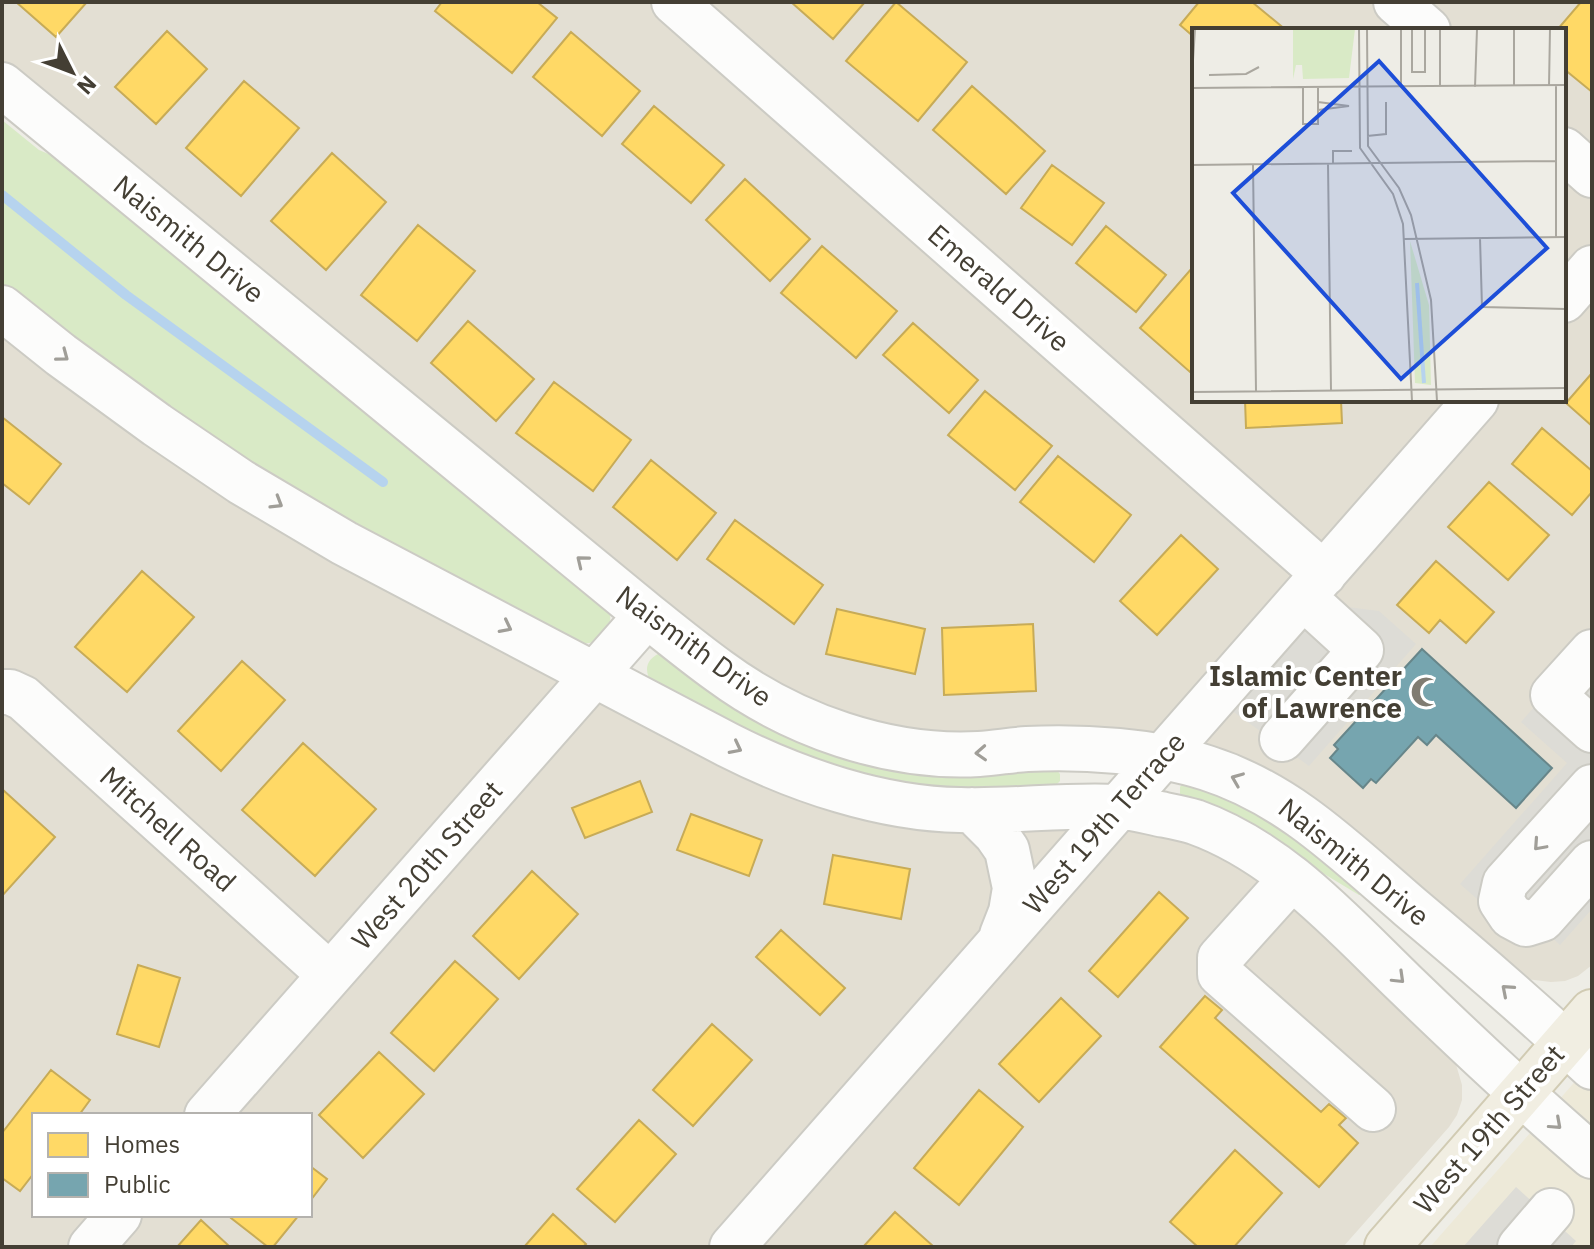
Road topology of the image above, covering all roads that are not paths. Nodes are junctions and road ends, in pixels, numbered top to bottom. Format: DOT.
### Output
graph roads {
  1 [pos="674,2"];
  2 [pos="1396,2"];
  3 [pos="1426,28"];
  4 [pos="2,85"];
  5 [pos="1566,152"];
  6 [pos="1592,175"];
  7 [pos="1592,268"];
  8 [pos="1566,298"];
  9 [pos="2,308"];
  10 [pos="1474,402"];
  11 [pos="1313,586"];
  12 [pos="647,615"];
  13 [pos="1592,652"];
  14 [pos="596,674"];
  15 [pos="2,692"];
  16 [pos="1592,730"];
  17 [pos="1282,739"];
  18 [pos="1162,757"];
  19 [pos="1592,787"];
  20 [pos="1119,807"];
  21 [pos="972,810"];
  22 [pos="1592,863"];
  23 [pos="1292,878"];
  24 [pos="998,945"];
  25 [pos="330,975"];
  26 [pos="1583,1040"];
  27 [pos="1521,1093"];
  28 [pos="1373,1109"];
  29 [pos="209,1113"];
  30 [pos="1592,1156"];
  31 [pos="1551,1211"];
  32 [pos="117,1217"];
  33 [pos="91,1247"];
  34 [pos="732,1247"];
  35 [pos="1387,1247"];
  36 [pos="1520,1247"];
  1 -- 11 [label="street, Emerald Drive"];
  2 -- 3 [label="street"];
  12 -- 4 [label="street, Naismith Drive, one-way"];
  5 -- 6 [label="street"];
  7 -- 8 [label="street"];
  9 -- 14 [label="street, Naismith Drive, one-way"];
  10 -- 11 [label="street, West 19th Terrace"];
  11 -- 17 [label="street, Emerald Drive"];
  11 -- 18 [label="street, West 19th Terrace"];
  12 -- 14 [label="street, West 20th Street"];
  18 -- 12 [label="street, Naismith Drive, one-way"];
  13 -- 16 [label="street"];
  14 -- 21 [label="street, Naismith Drive, one-way"];
  14 -- 25 [label="street, West 20th Street"];
  15 -- 25 [label="street, Mitchell Road"];
  18 -- 20 [label="street, West 19th Terrace"];
  26 -- 18 [label="street, Naismith Drive, one-way"];
  19 -- 22 [label="street, one-way"];
  20 -- 21 [label="street, Naismith Drive"];
  20 -- 23 [label="street, Naismith Drive"];
  20 -- 24 [label="street, West 19th Terrace"];
  21 -- 24 [label="street"];
  23 -- 27 [label="street, Naismith Drive, one-way"];
  23 -- 28 [label="street"];
  24 -- 34 [label="street, West 19th Terrace"];
  25 -- 29 [label="street, West 20th Street"];
  26 -- 27 [label="main road, West 19th Street"];
  27 -- 30 [label="street, Naismith Drive, one-way"];
  27 -- 35 [label="main road, West 19th Street"];
  31 -- 36 [label="street"];
  32 -- 33 [label="street"];
}
